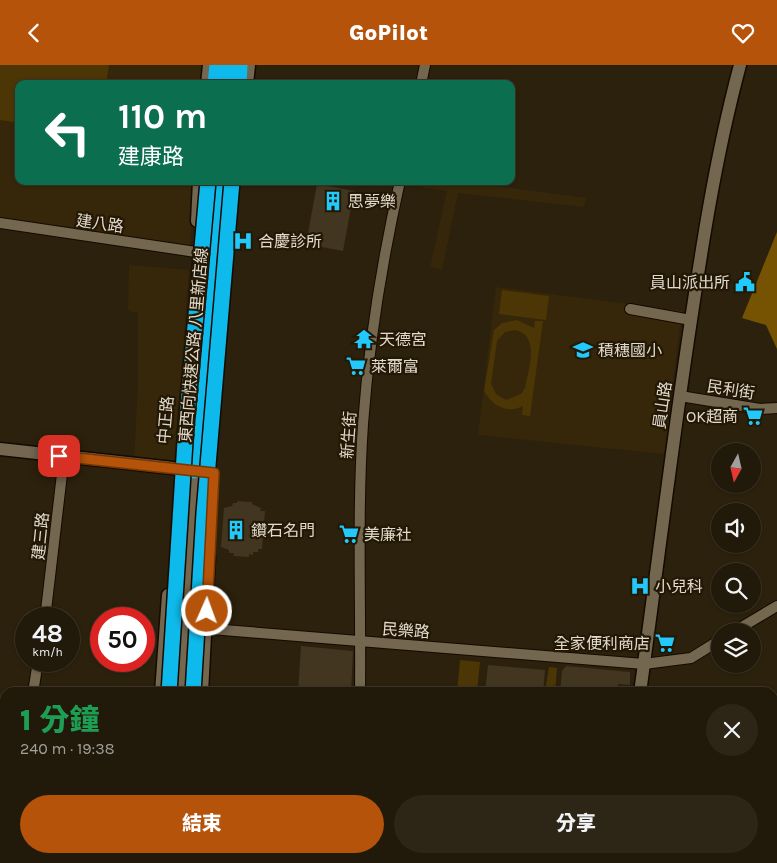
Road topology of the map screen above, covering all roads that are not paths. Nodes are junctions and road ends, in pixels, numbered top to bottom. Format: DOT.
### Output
graph roads {
  1 [pos="209,65"];
  2 [pos="216,65"];
  3 [pos="225,65"];
  4 [pos="229,65"];
  5 [pos="235,65"];
  6 [pos="240,65"];
  7 [pos="249,65"];
  8 [pos="425,65"];
  9 [pos="740,65"];
  10 [pos="207,80"];
  11 [pos="215,80"];
  12 [pos="225,80"];
  13 [pos="226,80"];
  14 [pos="234,80"];
  15 [pos="239,80"];
  16 [pos="247,80"];
  17 [pos="422,80"];
  18 [pos="200,185"];
  19 [pos="208,185"];
  20 [pos="217,185"];
  21 [pos="217,185"];
  22 [pos="225,185"];
  23 [pos="232,185"];
  24 [pos="239,185"];
  25 [pos="399,185"];
  26 [pos="0,223"];
  27 [pos="196,252"];
  28 [pos="630,309"];
  29 [pos="691,320"];
  30 [pos="680,396"];
  31 [pos="777,408"];
  32 [pos="0,449"];
  33 [pos="64,457"];
  34 [pos="176,469"];
  35 [pos="194,471"];
  36 [pos="214,473"];
  37 [pos="777,605"];
  38 [pos="46,607"];
  39 [pos="748,623"];
  40 [pos="166,625"];
  41 [pos="184,627"];
  42 [pos="205,629"];
  43 [pos="361,642"];
  44 [pos="711,646"];
  45 [pos="644,664"];
  46 [pos="37,672"];
  47 [pos="35,687"];
  48 [pos="161,687"];
  49 [pos="168,687"];
  50 [pos="177,687"];
  51 [pos="181,687"];
  52 [pos="186,687"];
  53 [pos="193,687"];
  54 [pos="202,687"];
  55 [pos="360,687"];
  56 [pos="641,687"];
  1 -- 10 [label="main road"];
  2 -- 11 [label="highway"];
  3 -- 12 [label="highway"];
  4 -- 13 [label="highway"];
  5 -- 14 [label="highway"];
  6 -- 15 [label="highway"];
  7 -- 16 [label="main road"];
  8 -- 17 [label="street"];
  9 -- 29 [label="main road, 員山路"];
  18 -- 27 [label="main road, 中正路"];
  19 -- 49 [label="highway, bridge"];
  20 -- 35 [label="highway"];
  21 -- 50 [label="highway, 東西向快速公路 八里新店線"];
  22 -- 52 [label="highway, 東西向快速公路 八里新店線"];
  23 -- 53 [label="highway, bridge"];
  24 -- 36 [label="main road"];
  25 -- 43 [label="street, 新生街"];
  26 -- 27 [label="street, 建八路"];
  27 -- 34 [label="main road, 中正路"];
  28 -- 29 [label="street"];
  29 -- 30 [label="main road, 員山路"];
  30 -- 31 [label="street, 民利街"];
  30 -- 45 [label="main road, 員山路"];
  32 -- 33 [label="main road"];
  33 -- 34 [label="main road"];
  33 -- 38 [label="street, 建三路"];
  34 -- 35 [label="main road"];
  34 -- 40 [label="main road, 中正路"];
  35 -- 36 [label="main road"];
  35 -- 41 [label="main road"];
  36 -- 42 [label="main road"];
  37 -- 39 [label="street"];
  40 -- 41 [label="street, 民樂路"];
  40 -- 48 [label="main road, 中正路"];
  41 -- 42 [label="street, 民樂路"];
  41 -- 51 [label="main road"];
  42 -- 43 [label="street, 民樂路"];
  42 -- 54 [label="main road"];
  43 -- 45 [label="street, 民樂路"];
  43 -- 55 [label="street, 新生街"];
  44 -- 45 [label="street, 民樂路"];
  45 -- 56 [label="main road, 員山路"];
  46 -- 47 [label="street"];
}
